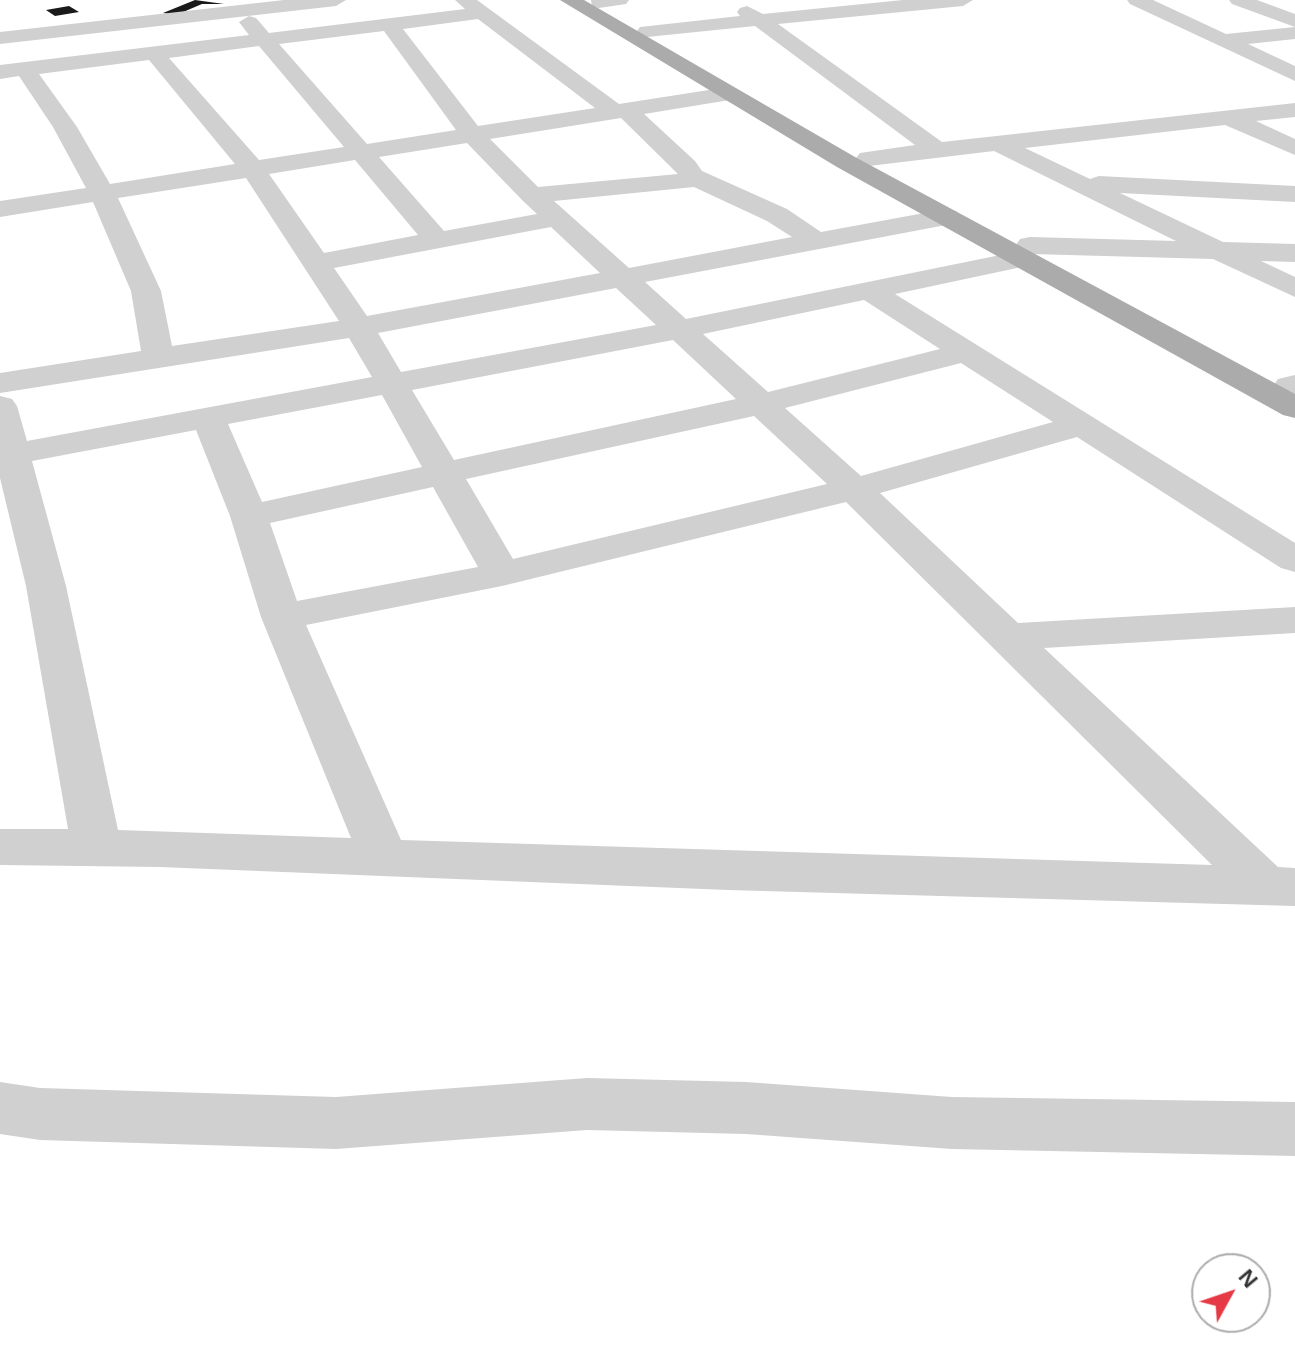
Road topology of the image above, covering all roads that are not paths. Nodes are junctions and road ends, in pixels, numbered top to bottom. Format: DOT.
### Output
graph roads {
  1 [pos="336,0"];
  2 [pos="570,0"];
  3 [pos="728,0"];
  4 [pos="963,0"];
  5 [pos="1137,0"];
  6 [pos="1285,0"];
  7 [pos="604,1"];
  8 [pos="1244,2"];
  9 [pos="234,6"];
  10 [pos="473,6"];
  11 [pos="757,18"];
  12 [pos="1295,21"];
  13 [pos="389,24"];
  14 [pos="647,31"];
  15 [pos="1295,33"];
  16 [pos="0,38"];
  17 [pos="266,40"];
  18 [pos="1222,41"];
  19 [pos="154,53"];
  20 [pos="1289,68"];
  21 [pos="12,71"];
  22 [pos="728,94"];
  23 [pos="620,110"];
  24 [pos="1295,110"];
  25 [pos="1227,117"];
  26 [pos="1123,129"];
  27 [pos="472,134"];
  28 [pos="996,143"];
  29 [pos="1295,148"];
  30 [pos="937,150"];
  31 [pos="1161,150"];
  32 [pos="360,152"];
  33 [pos="869,158"];
  34 [pos="1186,163"];
  35 [pos="253,169"];
  36 [pos="692,176"];
  37 [pos="1080,183"];
  38 [pos="1237,191"];
  39 [pos="102,193"];
  40 [pos="1295,194"];
  41 [pos="545,206"];
  42 [pos="0,209"];
  43 [pos="946,217"];
  44 [pos="438,241"];
  45 [pos="818,243"];
  46 [pos="1218,250"];
  47 [pos="1025,252"];
  48 [pos="1295,253"];
  49 [pos="316,263"];
  50 [pos="623,277"];
  51 [pos="1295,288"];
  52 [pos="868,290"];
  53 [pos="359,327"];
  54 [pos="678,330"];
  55 [pos="967,352"];
  56 [pos="158,356"];
  57 [pos="0,383"];
  58 [pos="391,384"];
  59 [pos="1294,392"];
  60 [pos="760,404"];
  61 [pos="0,406"];
  62 [pos="208,418"];
  63 [pos="1082,425"];
  64 [pos="14,454"];
  65 [pos="443,473"];
  66 [pos="854,489"];
  67 [pos="249,516"];
  68 [pos="15,518"];
  69 [pos="1295,560"];
  70 [pos="502,574"];
  71 [pos="282,617"];
  72 [pos="1295,620"];
  73 [pos="1004,637"];
  74 [pos="0,847"];
  75 [pos="97,849"];
  76 [pos="384,858"];
  77 [pos="1280,887"];
  78 [pos="0,1108"];
  79 [pos="1295,1129"];
  1 -- 9 [label="street"];
  2 -- 22 [label="main road"];
  3 -- 11 [label="street"];
  4 -- 11 [label="street"];
  5 -- 18 [label="street"];
  6 -- 8 [label="street"];
  7 -- 14 [label="main road"];
  8 -- 12 [label="street"];
  9 -- 16 [label="street"];
  9 -- 17 [label="street"];
  10 -- 13 [label="street"];
  10 -- 23 [label="street"];
  11 -- 14 [label="street"];
  11 -- 30 [label="street"];
  13 -- 17 [label="street"];
  13 -- 27 [label="street"];
  14 -- 33 [label="main road"];
  15 -- 18 [label="street"];
  17 -- 19 [label="street"];
  17 -- 32 [label="street"];
  18 -- 20 [label="street"];
  19 -- 21 [label="street"];
  19 -- 35 [label="street"];
  21 -- 39 [label="street"];
  22 -- 23 [label="street"];
  22 -- 43 [label="main road"];
  23 -- 27 [label="street"];
  23 -- 36 [label="street"];
  24 -- 25 [label="street"];
  25 -- 26 [label="street"];
  25 -- 29 [label="street"];
  26 -- 28 [label="street"];
  26 -- 31 [label="street"];
  27 -- 32 [label="street"];
  27 -- 41 [label="street"];
  28 -- 30 [label="street"];
  28 -- 37 [label="street"];
  30 -- 33 [label="street"];
  32 -- 35 [label="street"];
  32 -- 44 [label="street"];
  33 -- 47 [label="main road"];
  34 -- 38 [label="street"];
  35 -- 39 [label="street"];
  35 -- 49 [label="street"];
  36 -- 41 [label="street"];
  36 -- 45 [label="street"];
  37 -- 38 [label="street"];
  37 -- 46 [label="street"];
  38 -- 40 [label="street"];
  39 -- 42 [label="street"];
  39 -- 56 [label="street"];
  41 -- 44 [label="street"];
  41 -- 50 [label="street"];
  43 -- 45 [label="street"];
  43 -- 47 [label="main road"];
  44 -- 49 [label="street"];
  45 -- 50 [label="street"];
  46 -- 47 [label="street"];
  46 -- 48 [label="street"];
  46 -- 51 [label="street"];
  47 -- 52 [label="street"];
  47 -- 59 [label="main road"];
  49 -- 53 [label="street"];
  50 -- 53 [label="street"];
  50 -- 54 [label="street"];
  52 -- 54 [label="street"];
  52 -- 55 [label="street"];
  53 -- 56 [label="street"];
  53 -- 58 [label="street"];
  54 -- 58 [label="street"];
  54 -- 60 [label="street"];
  55 -- 60 [label="street"];
  55 -- 63 [label="street"];
  56 -- 57 [label="street"];
  58 -- 62 [label="street"];
  58 -- 65 [label="street"];
  60 -- 65 [label="street"];
  60 -- 66 [label="street"];
  61 -- 64 [label="street"];
  62 -- 64 [label="street"];
  62 -- 67 [label="street"];
  63 -- 66 [label="street"];
  63 -- 69 [label="street"];
  64 -- 68 [label="street"];
  65 -- 67 [label="street"];
  65 -- 70 [label="street"];
  66 -- 70 [label="street"];
  66 -- 73 [label="street"];
  67 -- 71 [label="street"];
  68 -- 75 [label="street"];
  70 -- 71 [label="street"];
  71 -- 76 [label="street"];
  72 -- 73 [label="street"];
  73 -- 77 [label="street"];
  74 -- 75 [label="street"];
  75 -- 76 [label="street"];
  76 -- 77 [label="street"];
  78 -- 79 [label="street"];
}
